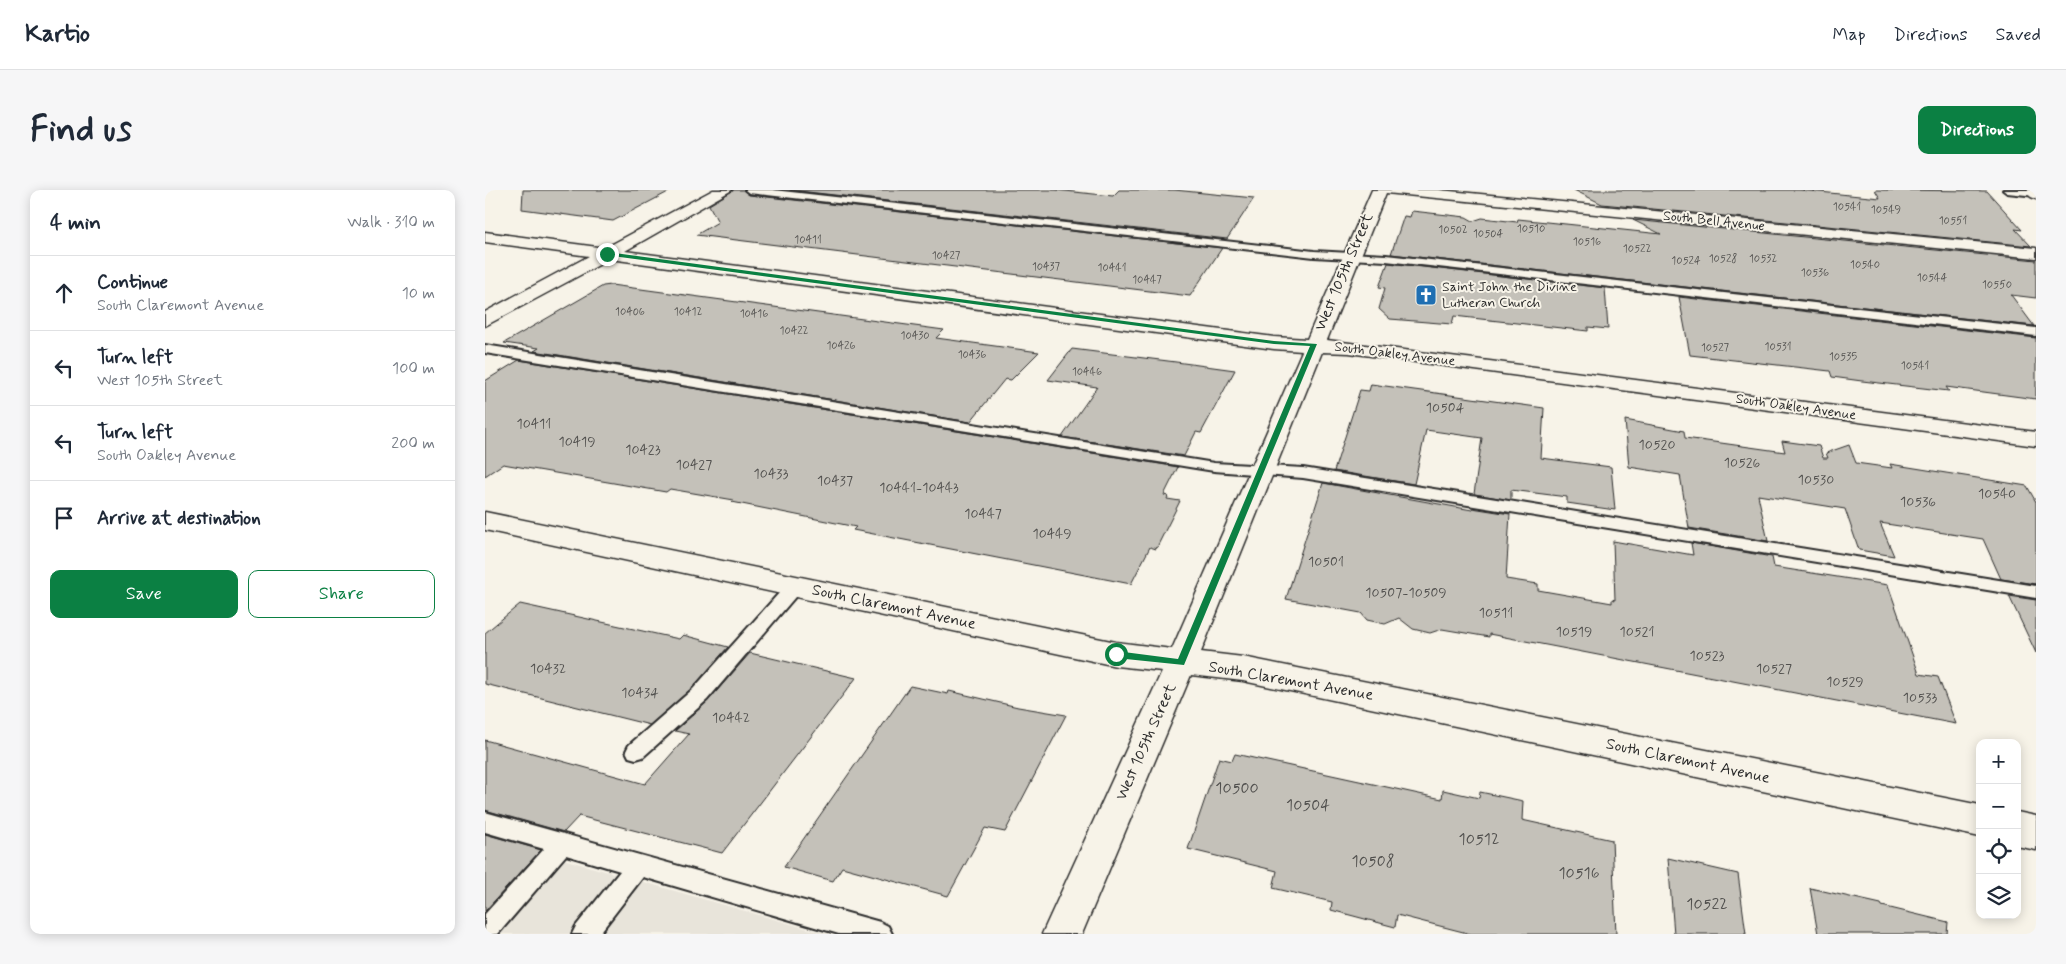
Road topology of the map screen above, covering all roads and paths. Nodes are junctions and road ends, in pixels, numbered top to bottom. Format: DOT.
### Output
graph roads {
  1 [pos="724,190"];
  2 [pos="749,190"];
  3 [pos="1380,190"];
  4 [pos="1392,190"];
  5 [pos="2007,190"];
  6 [pos="2035,192"];
  7 [pos="485,237"];
  8 [pos="2036,253"];
  9 [pos="607,254"];
  10 [pos="1351,256"];
  11 [pos="485,320"];
  12 [pos="2036,332"];
  13 [pos="1314,344"];
  14 [pos="485,349"];
  15 [pos="2036,439"];
  16 [pos="1261,470"];
  17 [pos="485,521"];
  18 [pos="795,586"];
  19 [pos="2036,592"];
  20 [pos="1181,663"];
  21 [pos="635,751"];
  22 [pos="1976,820"];
  23 [pos="485,822"];
  24 [pos="2021,830"];
  25 [pos="2036,833"];
  26 [pos="561,844"];
  27 [pos="638,866"];
  28 [pos="485,931"];
  29 [pos="584,934"];
  30 [pos="880,934"];
  31 [pos="1062,934"];
  1 -- 9 [label="street"];
  2 -- 10 [label="lane"];
  3 -- 10 [label="street, West 105th Street"];
  4 -- 8 [label="street, South Bell Avenue"];
  5 -- 6 [label="lane"];
  7 -- 9 [label="street, South Oakley Avenue"];
  9 -- 11 [label="street"];
  9 -- 13 [label="street, South Oakley Avenue"];
  10 -- 12 [label="lane"];
  10 -- 13 [label="street, West 105th Street"];
  13 -- 15 [label="street, South Oakley Avenue"];
  13 -- 16 [label="street, West 105th Street"];
  14 -- 16 [label="lane"];
  16 -- 19 [label="lane"];
  16 -- 20 [label="street, West 105th Street"];
  17 -- 18 [label="street, South Claremont Avenue"];
  18 -- 20 [label="street, South Claremont Avenue"];
  18 -- 21 [label="lane"];
  20 -- 22 [label="street, South Claremont Avenue"];
  20 -- 31 [label="street, West 105th Street"];
  23 -- 26 [label="lane"];
  24 -- 25 [label="street"];
  26 -- 27 [label="lane"];
  26 -- 28 [label="lane"];
  27 -- 29 [label="lane"];
  27 -- 30 [label="lane"];
}
